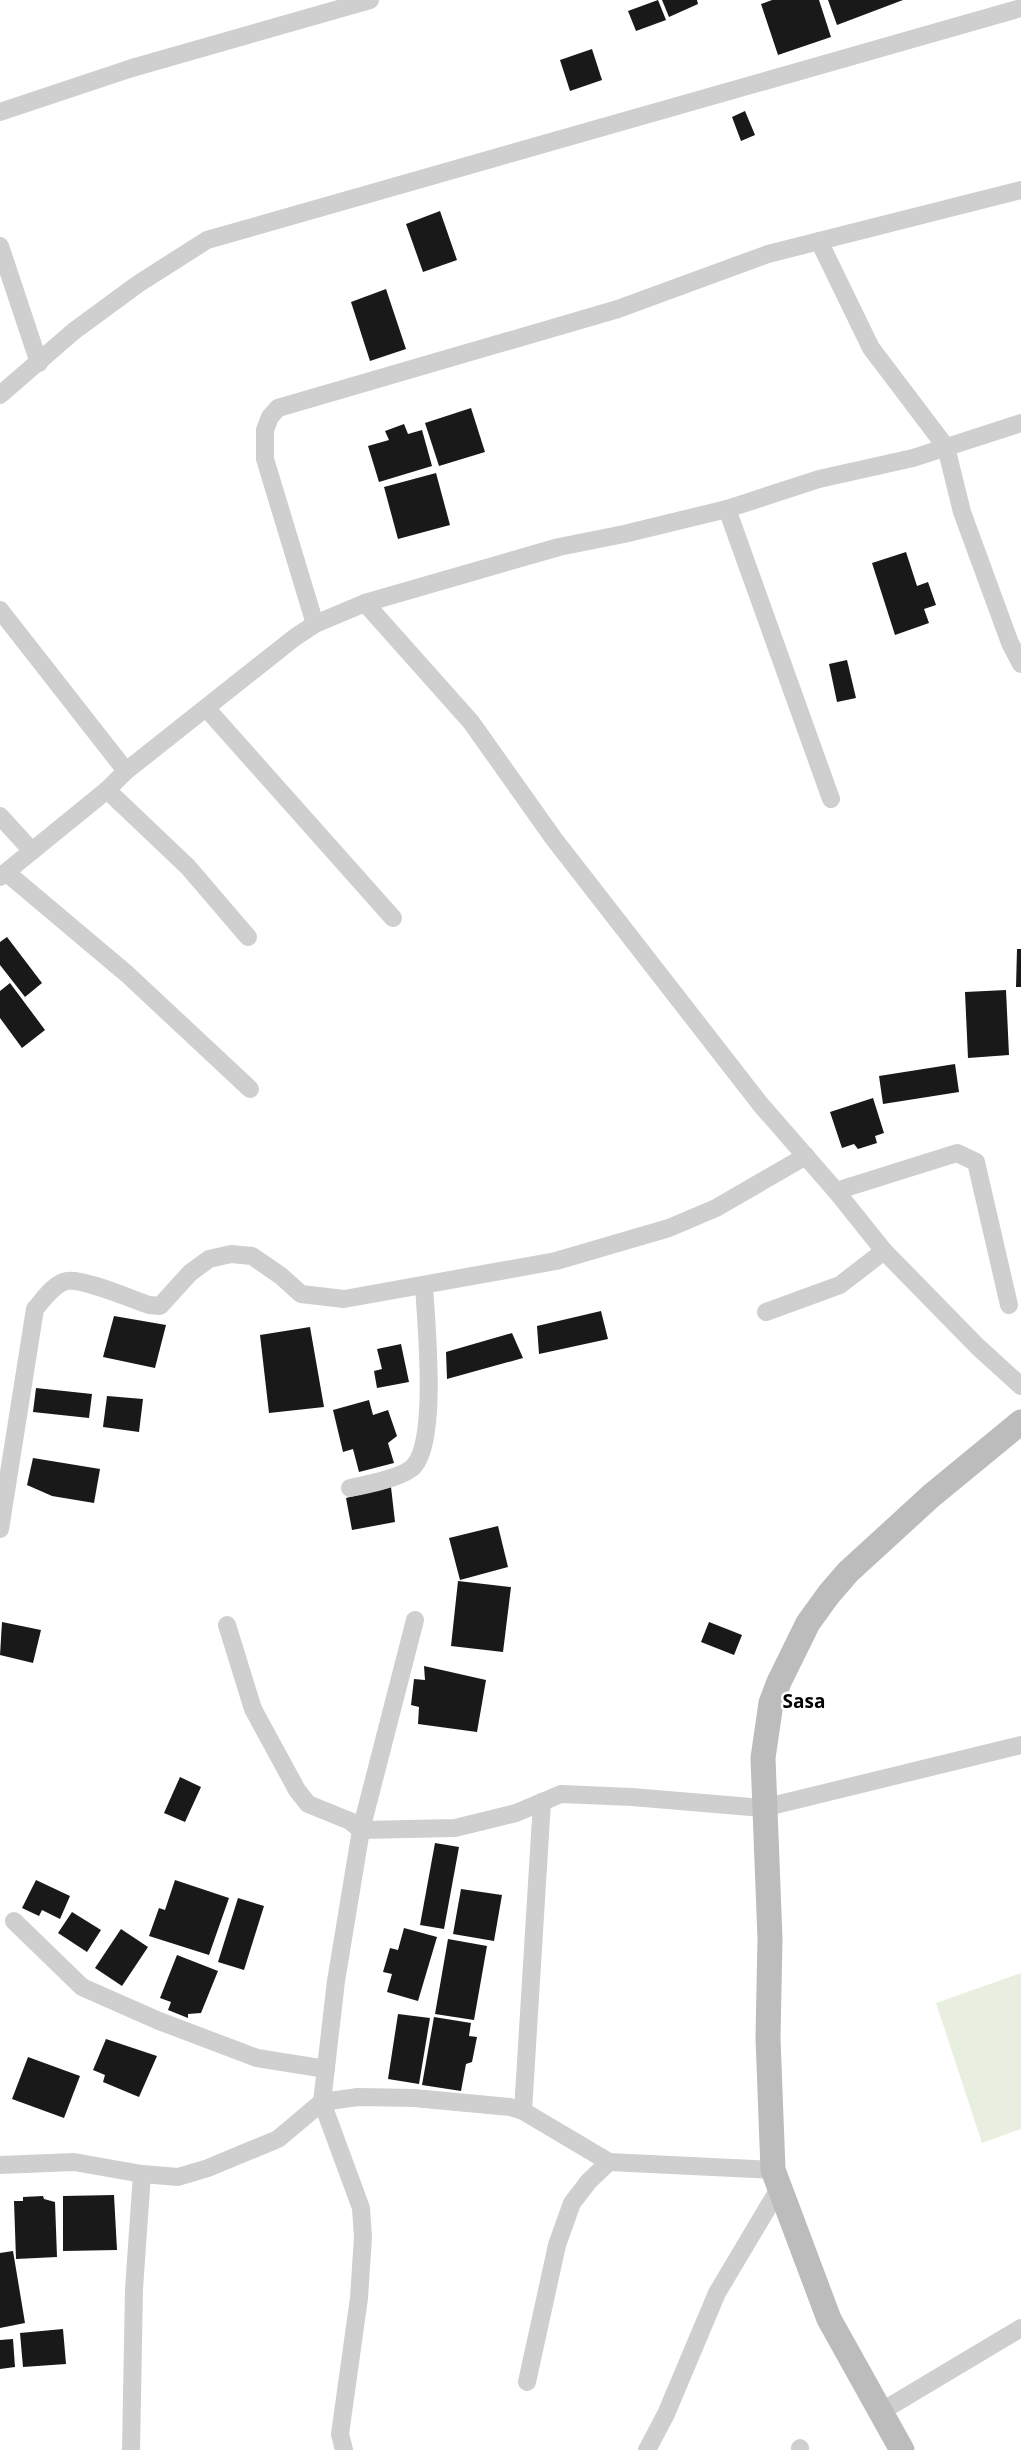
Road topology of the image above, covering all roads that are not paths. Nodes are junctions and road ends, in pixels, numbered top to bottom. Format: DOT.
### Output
graph roads {
  1 [pos="370,0"];
  2 [pos="1021,8"];
  3 [pos="0,112"];
  4 [pos="1021,190"];
  5 [pos="819,240"];
  6 [pos="0,246"];
  7 [pos="39,362"];
  8 [pos="0,395"];
  9 [pos="1021,424"];
  10 [pos="946,447"];
  11 [pos="727,509"];
  12 [pos="365,603"];
  13 [pos="0,610"];
  14 [pos="315,624"];
  15 [pos="1021,664"];
  16 [pos="207,709"];
  17 [pos="126,771"];
  18 [pos="107,790"];
  19 [pos="831,799"];
  20 [pos="0,816"];
  21 [pos="32,851"];
  22 [pos="4,875"];
  23 [pos="392,918"];
  24 [pos="248,937"];
  25 [pos="250,1089"];
  26 [pos="806,1156"];
  27 [pos="836,1191"];
  28 [pos="884,1251"];
  29 [pos="424,1285"];
  30 [pos="1009,1305"];
  31 [pos="766,1312"];
  32 [pos="1021,1386"];
  33 [pos="1021,1422"];
  34 [pos="350,1488"];
  35 [pos="0,1529"];
  36 [pos="415,1620"];
  37 [pos="227,1625"];
  38 [pos="1021,1745"];
  39 [pos="542,1802"];
  40 [pos="763,1808"];
  41 [pos="362,1830"];
  42 [pos="14,1921"];
  43 [pos="326,2069"];
  44 [pos="322,2102"];
  45 [pos="523,2111"];
  46 [pos="609,2162"];
  47 [pos="0,2165"];
  48 [pos="142,2174"];
  49 [pos="776,2178"];
  50 [pos="1021,2328"];
  51 [pos="527,2382"];
  52 [pos="882,2412"];
  53 [pos="131,2450"];
  54 [pos="344,2450"];
  55 [pos="647,2450"];
  56 [pos="902,2450"];
  1 -- 3 [label="street"];
  2 -- 7 [label="street"];
  4 -- 5 [label="street"];
  5 -- 10 [label="street"];
  5 -- 14 [label="street"];
  6 -- 7 [label="street"];
  7 -- 8 [label="street"];
  9 -- 10 [label="street"];
  10 -- 11 [label="street"];
  10 -- 15 [label="street"];
  11 -- 12 [label="street"];
  11 -- 19 [label="street"];
  12 -- 14 [label="street"];
  12 -- 26 [label="street"];
  13 -- 17 [label="street"];
  14 -- 16 [label="street"];
  16 -- 17 [label="street"];
  16 -- 23 [label="street"];
  17 -- 18 [label="street"];
  18 -- 21 [label="street"];
  18 -- 24 [label="street"];
  20 -- 21 [label="street"];
  21 -- 22 [label="street"];
  22 -- 25 [label="street"];
  26 -- 27 [label="street"];
  26 -- 29 [label="street"];
  27 -- 28 [label="street"];
  27 -- 30 [label="street"];
  28 -- 31 [label="street"];
  28 -- 32 [label="street"];
  29 -- 34 [label="street"];
  29 -- 35 [label="street"];
  33 -- 40 [label="street"];
  36 -- 41 [label="street"];
  37 -- 41 [label="street"];
  38 -- 40 [label="street"];
  39 -- 40 [label="street"];
  39 -- 41 [label="street"];
  39 -- 45 [label="street"];
  40 -- 49 [label="street"];
  41 -- 43 [label="street"];
  42 -- 43 [label="street"];
  43 -- 44 [label="street"];
  44 -- 45 [label="street"];
  44 -- 48 [label="street"];
  44 -- 54 [label="street"];
  45 -- 46 [label="street"];
  46 -- 49 [label="street"];
  46 -- 51 [label="street"];
  47 -- 48 [label="street"];
  48 -- 53 [label="street"];
  49 -- 52 [label="street"];
  49 -- 55 [label="street"];
  50 -- 52 [label="street"];
  52 -- 56 [label="street"];
}
